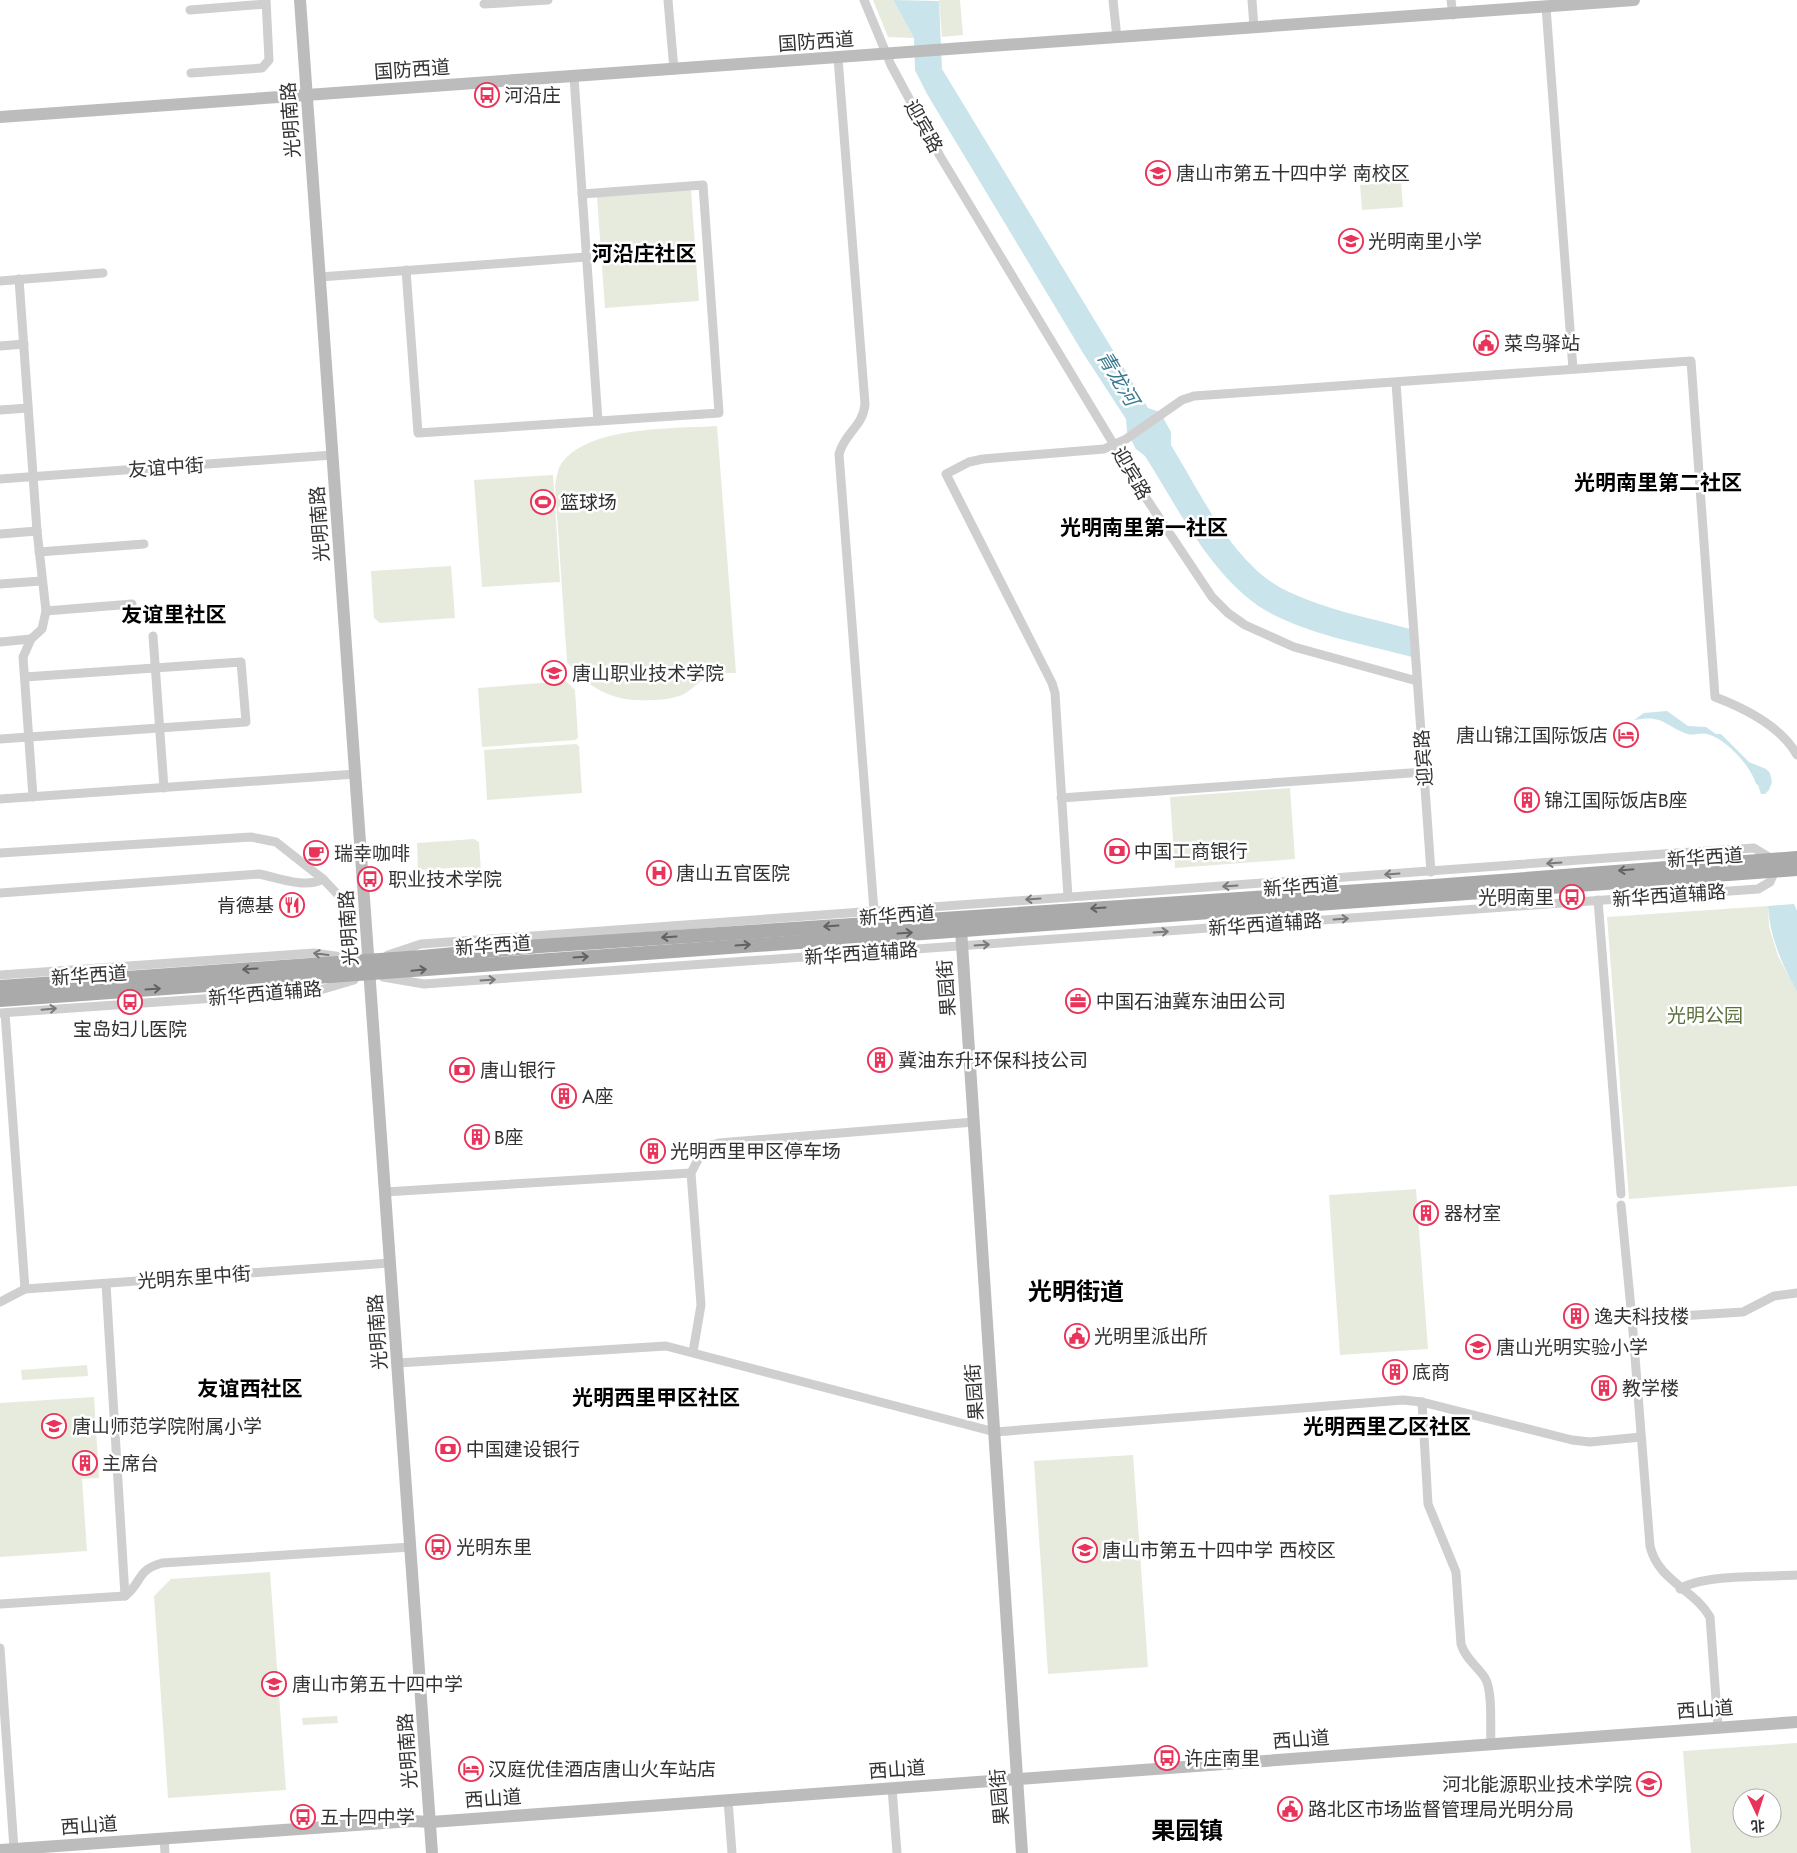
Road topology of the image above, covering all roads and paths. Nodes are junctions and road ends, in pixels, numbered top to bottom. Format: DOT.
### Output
graph roads {
  1 [pos="300,0"];
  2 [pos="548,0"];
  3 [pos="668,0"];
  4 [pos="864,0"];
  5 [pos="1113,0"];
  6 [pos="1252,0"];
  7 [pos="1452,0"];
  8 [pos="1633,0"];
  9 [pos="266,2"];
  10 [pos="484,4"];
  11 [pos="1546,7"];
  12 [pos="190,10"];
  13 [pos="1453,14"];
  14 [pos="1254,28"];
  15 [pos="1117,38"];
  16 [pos="838,58"];
  17 [pos="893,58"];
  18 [pos="674,70"];
  19 [pos="191,73"];
  20 [pos="574,76"];
  21 [pos="306,96"];
  22 [pos="0,117"];
  23 [pos="582,194"];
  24 [pos="586,256"];
  25 [pos="406,270"];
  26 [pos="103,273"];
  27 [pos="320,277"];
  28 [pos="19,279"];
  29 [pos="0,281"];
  30 [pos="24,344"];
  31 [pos="0,346"];
  32 [pos="1573,370"];
  33 [pos="1396,383"];
  34 [pos="28,408"];
  35 [pos="0,410"];
  36 [pos="598,421"];
  37 [pos="1115,445"];
  38 [pos="333,455"];
  39 [pos="34,476"];
  40 [pos="0,479"];
  41 [pos="37,531"];
  42 [pos="0,534"];
  43 [pos="144,544"];
  44 [pos="39,552"];
  45 [pos="41,581"];
  46 [pos="0,584"];
  47 [pos="132,604"];
  48 [pos="46,610"];
  49 [pos="153,636"];
  50 [pos="31,639"];
  51 [pos="0,642"];
  52 [pos="155,668"];
  53 [pos="25,677"];
  54 [pos="1417,682"];
  55 [pos="160,728"];
  56 [pos="29,737"];
  57 [pos="0,739"];
  58 [pos="1797,755"];
  59 [pos="1424,772"];
  60 [pos="356,774"];
  61 [pos="164,788"];
  62 [pos="33,797"];
  63 [pos="1061,798"];
  64 [pos="0,799"];
  65 [pos="0,853"];
  66 [pos="1677,853"];
  67 [pos="1797,858"];
  68 [pos="1775,865"];
  69 [pos="1655,868"];
  70 [pos="1797,869"];
  71 [pos="1431,872"];
  72 [pos="323,880"];
  73 [pos="0,892"];
  74 [pos="1068,897"];
  75 [pos="1598,900"];
  76 [pos="345,902"];
  77 [pos="874,911"];
  78 [pos="962,929"];
  79 [pos="962,946"];
  80 [pos="369,968"];
  81 [pos="0,975"];
  82 [pos="0,987"];
  83 [pos="0,1000"];
  84 [pos="2,1013"];
  85 [pos="974,1122"];
  86 [pos="691,1172"];
  87 [pos="385,1192"];
  88 [pos="1621,1194"];
  89 [pos="1621,1204"];
  90 [pos="390,1263"];
  91 [pos="106,1284"];
  92 [pos="25,1289"];
  93 [pos="1797,1293"];
  94 [pos="0,1302"];
  95 [pos="1632,1318"];
  96 [pos="693,1352"];
  97 [pos="398,1363"];
  98 [pos="1422,1402"];
  99 [pos="995,1432"];
  100 [pos="1641,1437"];
  101 [pos="411,1547"];
  102 [pos="1797,1575"];
  103 [pos="1680,1589"];
  104 [pos="125,1596"];
  105 [pos="0,1604"];
  106 [pos="0,1648"];
  107 [pos="1797,1722"];
  108 [pos="1718,1727"];
  109 [pos="1491,1744"];
  110 [pos="1016,1778"];
  111 [pos="892,1788"];
  112 [pos="728,1800"];
  113 [pos="431,1822"];
  114 [pos="164,1838"];
  115 [pos="14,1849"];
  116 [pos="0,1850"];
  117 [pos="44,1850"];
  118 [pos="165,1853"];
  119 [pos="432,1853"];
  120 [pos="732,1853"];
  121 [pos="897,1853"];
  122 [pos="1022,1853"];
  1 -- 21 [label="street, 光明南路"];
  2 -- 10 [label="street"];
  3 -- 18 [label="street"];
  4 -- 17 [label="street, 迎宾路"];
  5 -- 15 [label="street"];
  6 -- 14 [label="street"];
  7 -- 13 [label="street"];
  8 -- 11 [label="street, 国防西道"];
  9 -- 12 [label="street"];
  9 -- 19 [label="street"];
  11 -- 13 [label="street, 国防西道"];
  11 -- 32 [label="street"];
  13 -- 14 [label="street, 国防西道"];
  14 -- 15 [label="street, 国防西道"];
  15 -- 17 [label="street, 国防西道"];
  16 -- 17 [label="street, 国防西道"];
  16 -- 18 [label="street, 国防西道"];
  16 -- 77 [label="street"];
  17 -- 37 [label="street, 迎宾路"];
  18 -- 20 [label="street, 国防西道"];
  20 -- 21 [label="street, 国防西道"];
  20 -- 23 [label="street"];
  21 -- 22 [label="street, 国防西道"];
  21 -- 27 [label="street, 光明南路"];
  23 -- 24 [label="street"];
  23 -- 36 [label="street"];
  24 -- 25 [label="street"];
  24 -- 36 [label="street"];
  25 -- 27 [label="street"];
  25 -- 36 [label="street"];
  26 -- 28 [label="street"];
  27 -- 38 [label="street, 光明南路"];
  28 -- 29 [label="street"];
  28 -- 30 [label="street"];
  30 -- 31 [label="street"];
  30 -- 34 [label="street"];
  32 -- 33 [label="street"];
  32 -- 58 [label="street"];
  33 -- 37 [label="street"];
  33 -- 54 [label="street"];
  34 -- 35 [label="street"];
  34 -- 39 [label="street"];
  37 -- 54 [label="street, 迎宾路"];
  37 -- 63 [label="street"];
  38 -- 39 [label="street, 友谊中街"];
  38 -- 60 [label="street, 光明南路"];
  39 -- 40 [label="street, 友谊中街"];
  39 -- 41 [label="street"];
  41 -- 42 [label="street"];
  41 -- 44 [label="street"];
  43 -- 44 [label="street"];
  44 -- 45 [label="street"];
  45 -- 46 [label="street"];
  45 -- 48 [label="street"];
  47 -- 48 [label="street"];
  48 -- 50 [label="street"];
  49 -- 52 [label="street"];
  50 -- 51 [label="street"];
  50 -- 53 [label="street"];
  52 -- 53 [label="street"];
  52 -- 55 [label="street"];
  52 -- 55 [label="street"];
  53 -- 56 [label="street"];
  54 -- 59 [label="street, 迎宾路"];
  55 -- 56 [label="street"];
  55 -- 61 [label="street"];
  56 -- 57 [label="street"];
  56 -- 62 [label="street"];
  59 -- 63 [label="street"];
  59 -- 71 [label="street, 迎宾路"];
  60 -- 61 [label="street"];
  60 -- 80 [label="street, 光明南路"];
  61 -- 62 [label="street"];
  62 -- 64 [label="street"];
  63 -- 74 [label="street"];
  65 -- 72 [label="street"];
  66 -- 68 [label="street, 新华西道辅路"];
  66 -- 69 [label="street"];
  66 -- 71 [label="street, 新华西道辅路, one-way"];
  67 -- 68 [label="main road, 新华西道"];
  68 -- 69 [label="main road, 新华西道"];
  68 -- 70 [label="main road, 新华西道"];
  68 -- 75 [label="street, 新华西道辅路"];
  68 -- 78 [label="main road, 新华西道"];
  69 -- 80 [label="main road, 新华西道, one-way"];
  71 -- 74 [label="street, 新华西道辅路, one-way"];
  72 -- 73 [label="street"];
  72 -- 76 [label="street"];
  74 -- 77 [label="street, 新华西道辅路, one-way"];
  79 -- 75 [label="street, 新华西道辅路, one-way"];
  75 -- 88 [label="street"];
  77 -- 80 [label="street, 新华西道辅路"];
  78 -- 79 [label="street, 果园街"];
  80 -- 78 [label="main road, 新华西道, one-way"];
  80 -- 79 [label="street, 新华西道辅路, one-way"];
  79 -- 85 [label="street, 果园街"];
  80 -- 81 [label="street, 新华西道辅路, one-way"];
  80 -- 82 [label="main road, 新华西道, one-way"];
  83 -- 80 [label="main road, 新华西道, one-way"];
  84 -- 80 [label="street, 新华西道辅路, one-way"];
  80 -- 87 [label="street, 光明南路"];
  84 -- 92 [label="street"];
  85 -- 86 [label="street"];
  85 -- 99 [label="street, 果园街"];
  86 -- 87 [label="street"];
  86 -- 96 [label="street"];
  87 -- 90 [label="street, 光明南路"];
  89 -- 95 [label="street"];
  90 -- 91 [label="street, 光明东里中街"];
  90 -- 97 [label="street, 光明南路"];
  91 -- 92 [label="street, 光明东里中街"];
  91 -- 104 [label="street"];
  92 -- 94 [label="street, 光明东里中街"];
  93 -- 95 [label="street"];
  95 -- 100 [label="street"];
  96 -- 97 [label="street"];
  96 -- 99 [label="street"];
  97 -- 101 [label="street, 光明南路"];
  98 -- 99 [label="street"];
  98 -- 100 [label="street"];
  98 -- 109 [label="street"];
  99 -- 110 [label="street, 果园街"];
  100 -- 103 [label="street"];
  101 -- 104 [label="street"];
  101 -- 113 [label="street, 光明南路"];
  102 -- 103 [label="street"];
  103 -- 108 [label="street"];
  104 -- 105 [label="street"];
  106 -- 115 [label="street"];
  107 -- 108 [label="street, 西山道"];
  108 -- 109 [label="street, 西山道"];
  109 -- 110 [label="street, 西山道"];
  110 -- 111 [label="street, 西山道"];
  110 -- 122 [label="street, 果园街"];
  111 -- 112 [label="street, 西山道"];
  111 -- 121 [label="street"];
  112 -- 113 [label="street, 西山道"];
  112 -- 120 [label="street"];
  113 -- 114 [label="street, 西山道"];
  113 -- 119 [label="street, 光明南路"];
  114 -- 117 [label="street, 西山道"];
  114 -- 118 [label="street"];
  115 -- 116 [label="street, 西山道"];
  115 -- 117 [label="street, 西山道"];
}
